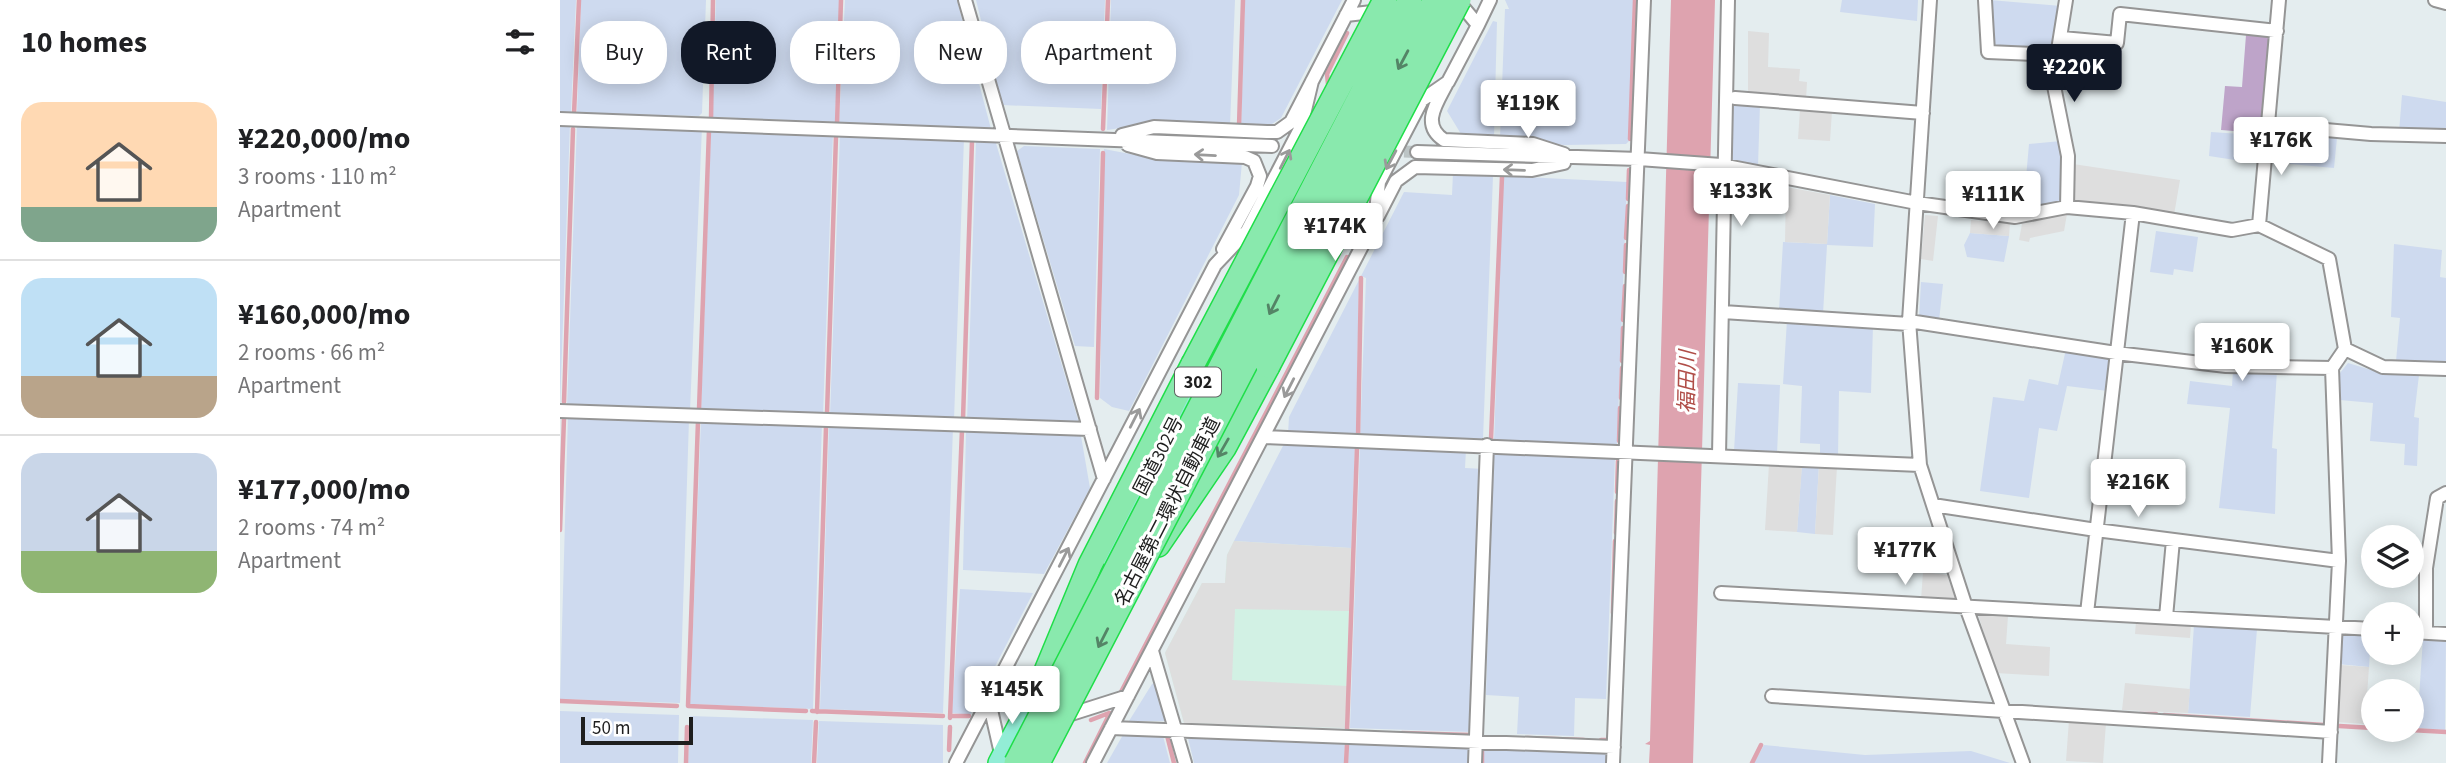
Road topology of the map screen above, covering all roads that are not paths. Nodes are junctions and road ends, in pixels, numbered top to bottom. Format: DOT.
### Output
graph roads {
  1 [pos="965,0"];
  2 [pos="1354,0"];
  3 [pos="1435,0"];
  4 [pos="1458,0"];
  5 [pos="1490,0"];
  6 [pos="1644,0"];
  7 [pos="1728,0"];
  8 [pos="1930,0"];
  9 [pos="1986,0"];
  10 [pos="2066,0"];
  11 [pos="2279,0"];
  12 [pos="2435,0"];
  13 [pos="1396,2"];
  14 [pos="2446,3"];
  15 [pos="1346,15"];
  16 [pos="1478,25"];
  17 [pos="2277,31"];
  18 [pos="2062,37"];
  19 [pos="2058,55"];
  20 [pos="1312,81"];
  21 [pos="1448,82"];
  22 [pos="1735,98"];
  23 [pos="1923,113"];
  24 [pos="560,119"];
  25 [pos="2269,125"];
  26 [pos="1003,135"];
  27 [pos="2446,136"];
  28 [pos="1106,139"];
  29 [pos="1272,146"];
  30 [pos="1417,152"];
  31 [pos="1581,159"];
  32 [pos="1639,159"];
  33 [pos="1723,166"];
  34 [pos="1917,203"];
  35 [pos="2067,207"];
  36 [pos="2133,213"];
  37 [pos="1375,221"];
  38 [pos="2259,225"];
  39 [pos="1215,265"];
  40 [pos="1723,312"];
  41 [pos="1909,323"];
  42 [pos="2345,349"];
  43 [pos="2116,353"];
  44 [pos="2332,368"];
  45 [pos="2446,369"];
  46 [pos="560,411"];
  47 [pos="1090,429"];
  48 [pos="1264,437"];
  49 [pos="1487,445"];
  50 [pos="1627,452"];
  51 [pos="1717,455"];
  52 [pos="1920,466"];
  53 [pos="1104,479"];
  54 [pos="2446,493"];
  55 [pos="1933,505"];
  56 [pos="2096,530"];
  57 [pos="2173,540"];
  58 [pos="2339,561"];
  59 [pos="1721,593"];
  60 [pos="1966,607"];
  61 [pos="2087,613"];
  62 [pos="2166,617"];
  63 [pos="1075,620"];
  64 [pos="2336,627"];
  65 [pos="2361,628"];
  66 [pos="2426,633"];
  67 [pos="2446,634"];
  68 [pos="1153,651"];
  69 [pos="1042,681"];
  70 [pos="1128,696"];
  71 [pos="1772,696"];
  72 [pos="989,701"];
  73 [pos="2003,712"];
  74 [pos="1111,728"];
  75 [pos="1178,730"];
  76 [pos="1016,732"];
  77 [pos="2331,732"];
  78 [pos="1476,742"];
  79 [pos="1614,747"];
  80 [pos="1006,762"];
  81 [pos="956,763"];
  82 [pos="1038,763"];
  83 [pos="1093,763"];
  84 [pos="1185,763"];
  85 [pos="1475,763"];
  86 [pos="1613,763"];
  87 [pos="2023,763"];
  88 [pos="2329,763"];
  1 -- 26 [label="street"];
  2 -- 15 [label="street"];
  3 -- 82 [label="highway, 名古屋第二環状自動車道, one-way, bridge"];
  4 -- 16 [label="street"];
  4 -- 63 [label="highway, one-way, bridge"];
  5 -- 16 [label="street"];
  6 -- 32 [label="street"];
  7 -- 33 [label="street"];
  8 -- 23 [label="street"];
  9 -- 19 [label="street"];
  10 -- 18 [label="street"];
  11 -- 17 [label="street"];
  12 -- 14 [label="street"];
  13 -- 15 [label="street"];
  13 -- 63 [label="highway, 国道302号 / 302"];
  13 -- 69 [label="highway, bridge"];
  13 -- 80 [label="highway, 名古屋第二環状自動車道, bridge"];
  15 -- 20 [label="street"];
  16 -- 21 [label="street"];
  17 -- 18 [label="street"];
  17 -- 25 [label="street"];
  18 -- 19 [label="street"];
  19 -- 35 [label="street"];
  20 -- 28 [label="street"];
  39 -- 20 [label="street, one-way"];
  21 -- 31 [label="street"];
  21 -- 37 [label="street, one-way"];
  22 -- 23 [label="street"];
  23 -- 34 [label="street"];
  24 -- 26 [label="street"];
  25 -- 27 [label="street"];
  25 -- 38 [label="street"];
  26 -- 28 [label="street"];
  26 -- 47 [label="street"];
  28 -- 29 [label="street"];
  39 -- 28 [label="street, one-way"];
  30 -- 31 [label="street"];
  31 -- 32 [label="street"];
  31 -- 37 [label="street, one-way"];
  32 -- 33 [label="street"];
  32 -- 50 [label="street"];
  33 -- 34 [label="street"];
  33 -- 40 [label="street"];
  34 -- 35 [label="street"];
  34 -- 41 [label="street"];
  35 -- 36 [label="street"];
  36 -- 38 [label="street"];
  36 -- 43 [label="street"];
  37 -- 48 [label="street, one-way"];
  38 -- 42 [label="street"];
  53 -- 39 [label="street, one-way"];
  40 -- 41 [label="street"];
  40 -- 51 [label="street"];
  41 -- 43 [label="street"];
  41 -- 52 [label="street"];
  42 -- 44 [label="street"];
  42 -- 45 [label="street"];
  43 -- 44 [label="street"];
  43 -- 56 [label="street"];
  44 -- 58 [label="street"];
  46 -- 47 [label="street"];
  47 -- 53 [label="street"];
  48 -- 49 [label="street"];
  48 -- 68 [label="street"];
  49 -- 50 [label="street"];
  49 -- 78 [label="street"];
  50 -- 51 [label="street"];
  50 -- 79 [label="street"];
  51 -- 52 [label="street"];
  52 -- 55 [label="street"];
  72 -- 53 [label="street, one-way"];
  54 -- 66 [label="street"];
  55 -- 56 [label="street"];
  55 -- 60 [label="street"];
  56 -- 57 [label="street"];
  56 -- 61 [label="street"];
  57 -- 58 [label="street"];
  57 -- 62 [label="street"];
  58 -- 64 [label="street"];
  59 -- 60 [label="street"];
  60 -- 61 [label="street"];
  60 -- 73 [label="street"];
  61 -- 62 [label="street"];
  62 -- 64 [label="street"];
  63 -- 69 [label="highway, 国道302号 / 302"];
  64 -- 65 [label="street"];
  64 -- 77 [label="street"];
  66 -- 67 [label="street"];
  68 -- 70 [label="street"];
  68 -- 75 [label="street"];
  69 -- 76 [label="highway, 国道302号 / 302"];
  70 -- 74 [label="street"];
  70 -- 76 [label="street"];
  71 -- 73 [label="street"];
  72 -- 80 [label="street"];
  72 -- 81 [label="street"];
  73 -- 77 [label="street"];
  73 -- 87 [label="street"];
  74 -- 75 [label="street"];
  74 -- 83 [label="street"];
  75 -- 78 [label="street"];
  75 -- 84 [label="street"];
  76 -- 80 [label="highway, 国道302号 / 302"];
  77 -- 88 [label="street"];
  78 -- 79 [label="street"];
  78 -- 85 [label="street"];
  79 -- 86 [label="street"];
}
